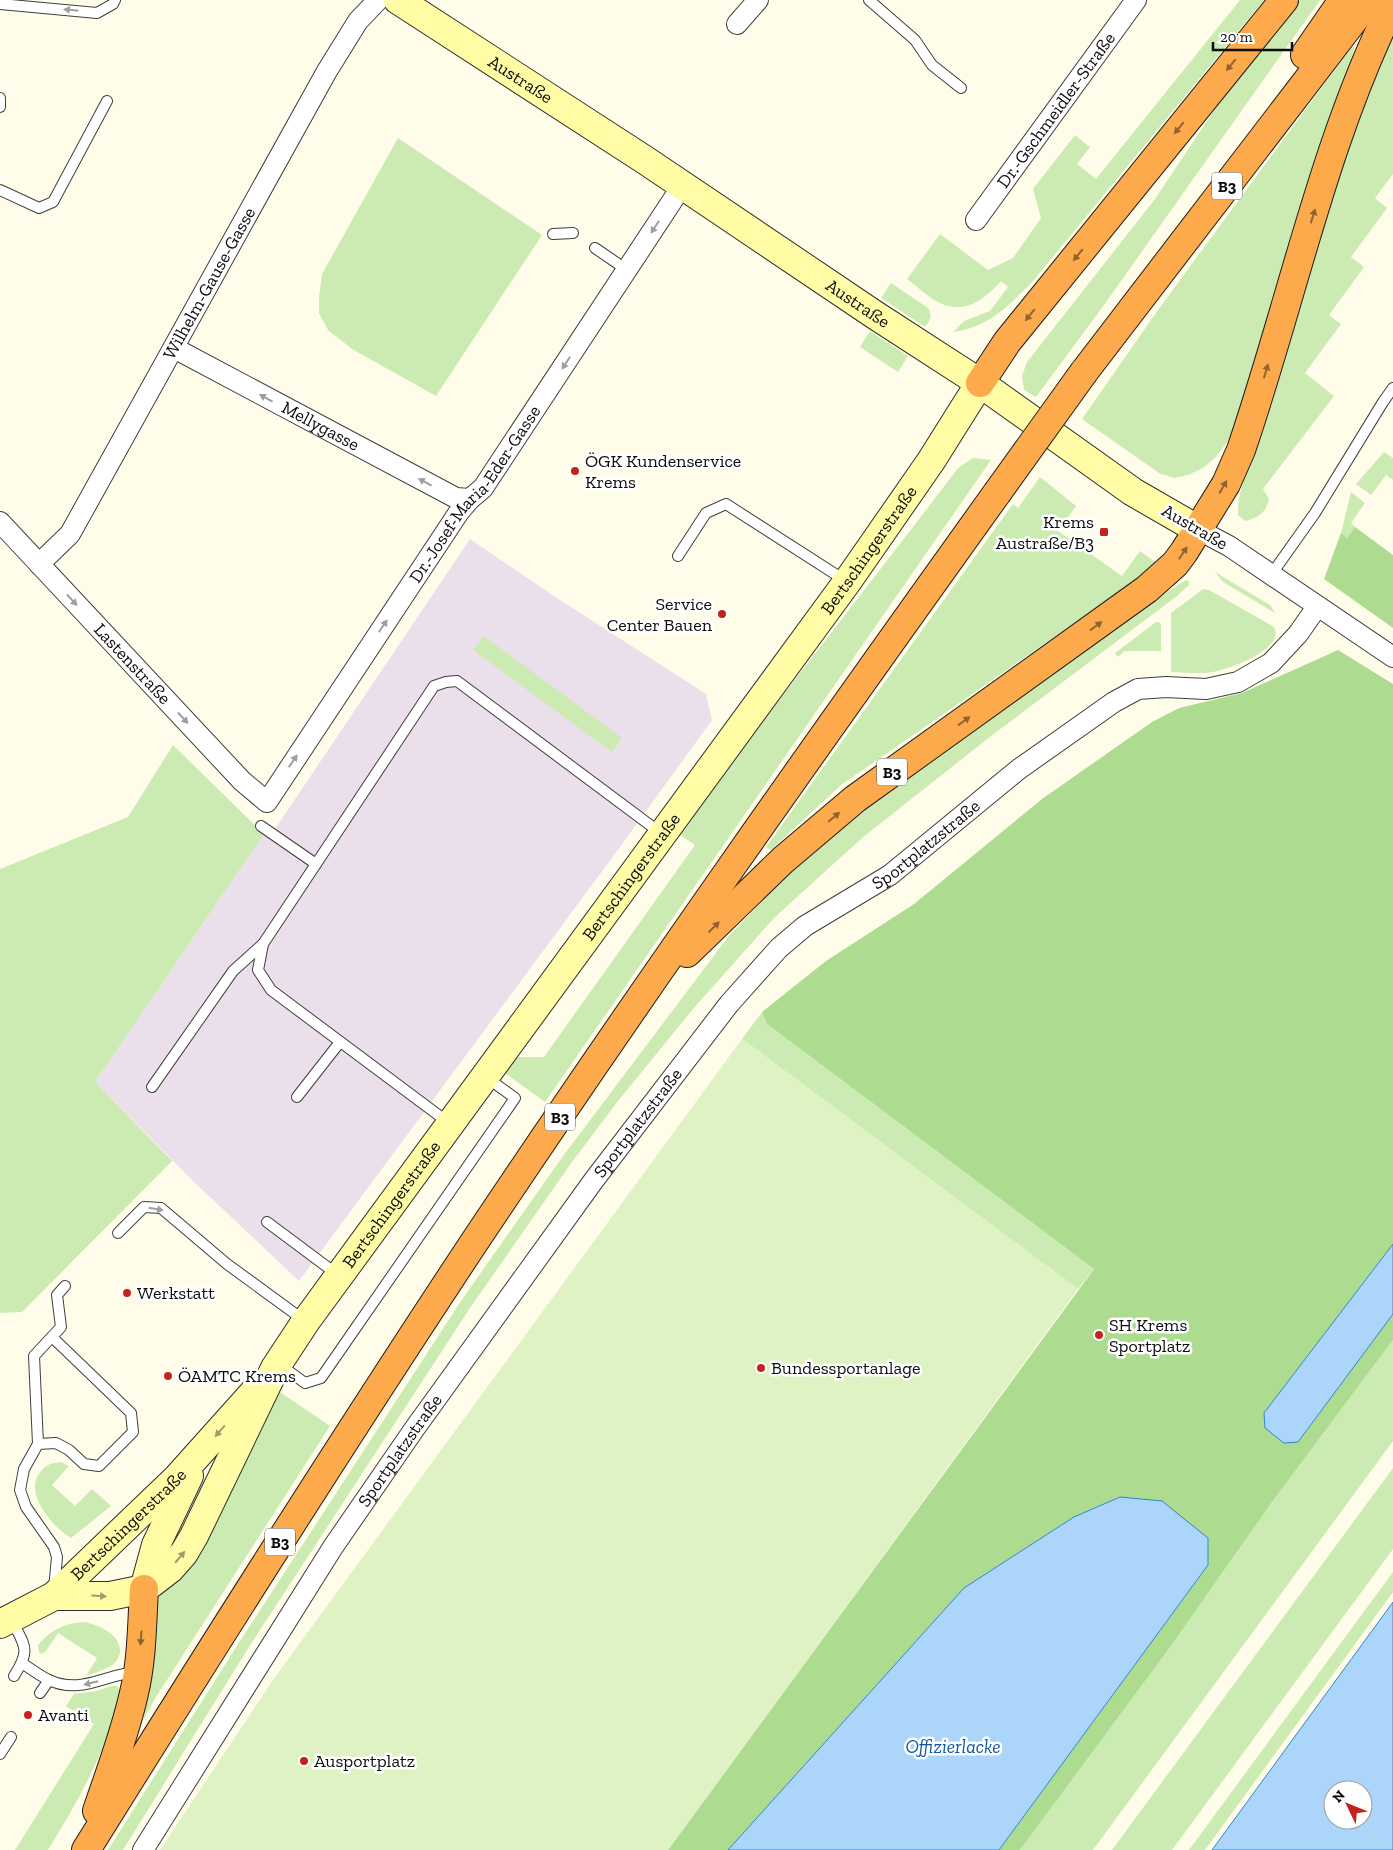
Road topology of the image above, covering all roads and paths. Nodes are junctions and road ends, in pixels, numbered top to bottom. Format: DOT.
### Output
graph roads {
  1 [pos="115,0"];
  2 [pos="378,0"];
  3 [pos="398,0"];
  4 [pos="758,0"];
  5 [pos="869,0"];
  6 [pos="1136,0"];
  7 [pos="1284,0"];
  8 [pos="1343,0"];
  9 [pos="1369,0"];
  10 [pos="2,3"];
  11 [pos="1393,3"];
  12 [pos="737,24"];
  13 [pos="961,88"];
  14 [pos="0,98"];
  15 [pos="107,101"];
  16 [pos="0,107"];
  17 [pos="682,186"];
  18 [pos="0,190"];
  19 [pos="976,220"];
  20 [pos="573,233"];
  21 [pos="552,234"];
  22 [pos="595,248"];
  23 [pos="627,270"];
  24 [pos="174,348"];
  25 [pos="1084,372"];
  26 [pos="980,383"];
  27 [pos="1393,388"];
  28 [pos="470,499"];
  29 [pos="0,522"];
  30 [pos="1198,528"];
  31 [pos="678,556"];
  32 [pos="39,564"];
  33 [pos="1271,575"];
  34 [pos="847,582"];
  35 [pos="1317,607"];
  36 [pos="1393,657"];
  37 [pos="266,802"];
  38 [pos="261,826"];
  39 [pos="663,834"];
  40 [pos="316,864"];
  41 [pos="263,944"];
  42 [pos="642,998"];
  43 [pos="340,1042"];
  44 [pos="485,1076"];
  45 [pos="152,1087"];
  46 [pos="298,1096"];
  47 [pos="449,1123"];
  48 [pos="267,1222"];
  49 [pos="118,1233"];
  50 [pos="339,1275"];
  51 [pos="65,1286"];
  52 [pos="296,1315"];
  53 [pos="52,1336"];
  54 [pos="277,1366"];
  55 [pos="38,1444"];
  56 [pos="201,1452"];
  57 [pos="144,1589"];
  58 [pos="54,1596"];
  59 [pos="5,1621"];
  60 [pos="22,1663"];
  61 [pos="138,1672"];
  62 [pos="14,1676"];
  63 [pos="48,1680"];
  64 [pos="40,1693"];
  65 [pos="11,1737"];
  66 [pos="0,1754"];
  67 [pos="85,1850"];
  68 [pos="143,1850"];
  1 -- 10 [label="lane, one-way"];
  2 -- 24 [label="street, Wilhelm-Gause-Gasse"];
  3 -- 17 [label="street, Austraße"];
  4 -- 12 [label="street"];
  5 -- 13 [label="lane"];
  6 -- 19 [label="street, Dr.-Gschmeidler-Straße"];
  7 -- 26 [label="highway, one-way"];
  8 -- 25 [label="highway, B3"];
  9 -- 25 [label="highway, B3"];
  30 -- 11 [label="highway, one-way"];
  14 -- 16 [label="lane"];
  15 -- 18 [label="lane"];
  17 -- 23 [label="street, Dr.-Josef-Maria-Eder-Gasse, one-way"];
  17 -- 26 [label="street, Austraße"];
  20 -- 21 [label="lane"];
  22 -- 23 [label="lane"];
  23 -- 28 [label="street, Dr.-Josef-Maria-Eder-Gasse, one-way"];
  28 -- 24 [label="street, Mellygasse, one-way"];
  24 -- 32 [label="street, Wilhelm-Gause-Gasse"];
  25 -- 42 [label="highway, B3, bridge"];
  26 -- 30 [label="street, Austraße"];
  26 -- 34 [label="street, Bertschingerstraße"];
  27 -- 33 [label="lane"];
  37 -- 28 [label="street, Dr.-Josef-Maria-Eder-Gasse, one-way"];
  29 -- 32 [label="street, Lastenstraße"];
  30 -- 33 [label="street, Austraße"];
  42 -- 30 [label="highway, B3, one-way"];
  31 -- 34 [label="lane"];
  32 -- 37 [label="street, Lastenstraße, one-way"];
  33 -- 35 [label="street, Austraße"];
  34 -- 39 [label="street, Bertschingerstraße"];
  35 -- 36 [label="street, Austraße"];
  35 -- 68 [label="street, Sportplatzstraße"];
  38 -- 40 [label="lane"];
  39 -- 40 [label="lane"];
  39 -- 44 [label="street, Bertschingerstraße"];
  40 -- 41 [label="lane"];
  41 -- 43 [label="lane"];
  41 -- 45 [label="lane"];
  42 -- 67 [label="highway, B3"];
  43 -- 46 [label="lane"];
  43 -- 47 [label="lane"];
  44 -- 47 [label="street, Bertschingerstraße"];
  44 -- 54 [label="lane"];
  47 -- 50 [label="street, Bertschingerstraße"];
  48 -- 50 [label="lane"];
  49 -- 52 [label="lane, one-way"];
  50 -- 52 [label="street, Bertschingerstraße"];
  51 -- 53 [label="lane"];
  52 -- 54 [label="street, Bertschingerstraße"];
  53 -- 55 [label="lane"];
  53 -- 55 [label="lane"];
  54 -- 56 [label="street, Bertschingerstraße, one-way"];
  57 -- 54 [label="street, Bertschingerstraße, one-way"];
  55 -- 58 [label="lane"];
  56 -- 57 [label="street, Bertschingerstraße"];
  56 -- 58 [label="street, Bertschingerstraße"];
  58 -- 57 [label="street, Bertschingerstraße, one-way"];
  57 -- 61 [label="highway, one-way"];
  58 -- 59 [label="street, Bertschingerstraße"];
  59 -- 60 [label="lane"];
  60 -- 62 [label="lane"];
  60 -- 63 [label="lane"];
  61 -- 63 [label="lane, one-way"];
  61 -- 67 [label="highway"];
  63 -- 64 [label="lane"];
  65 -- 66 [label="lane"];
}
